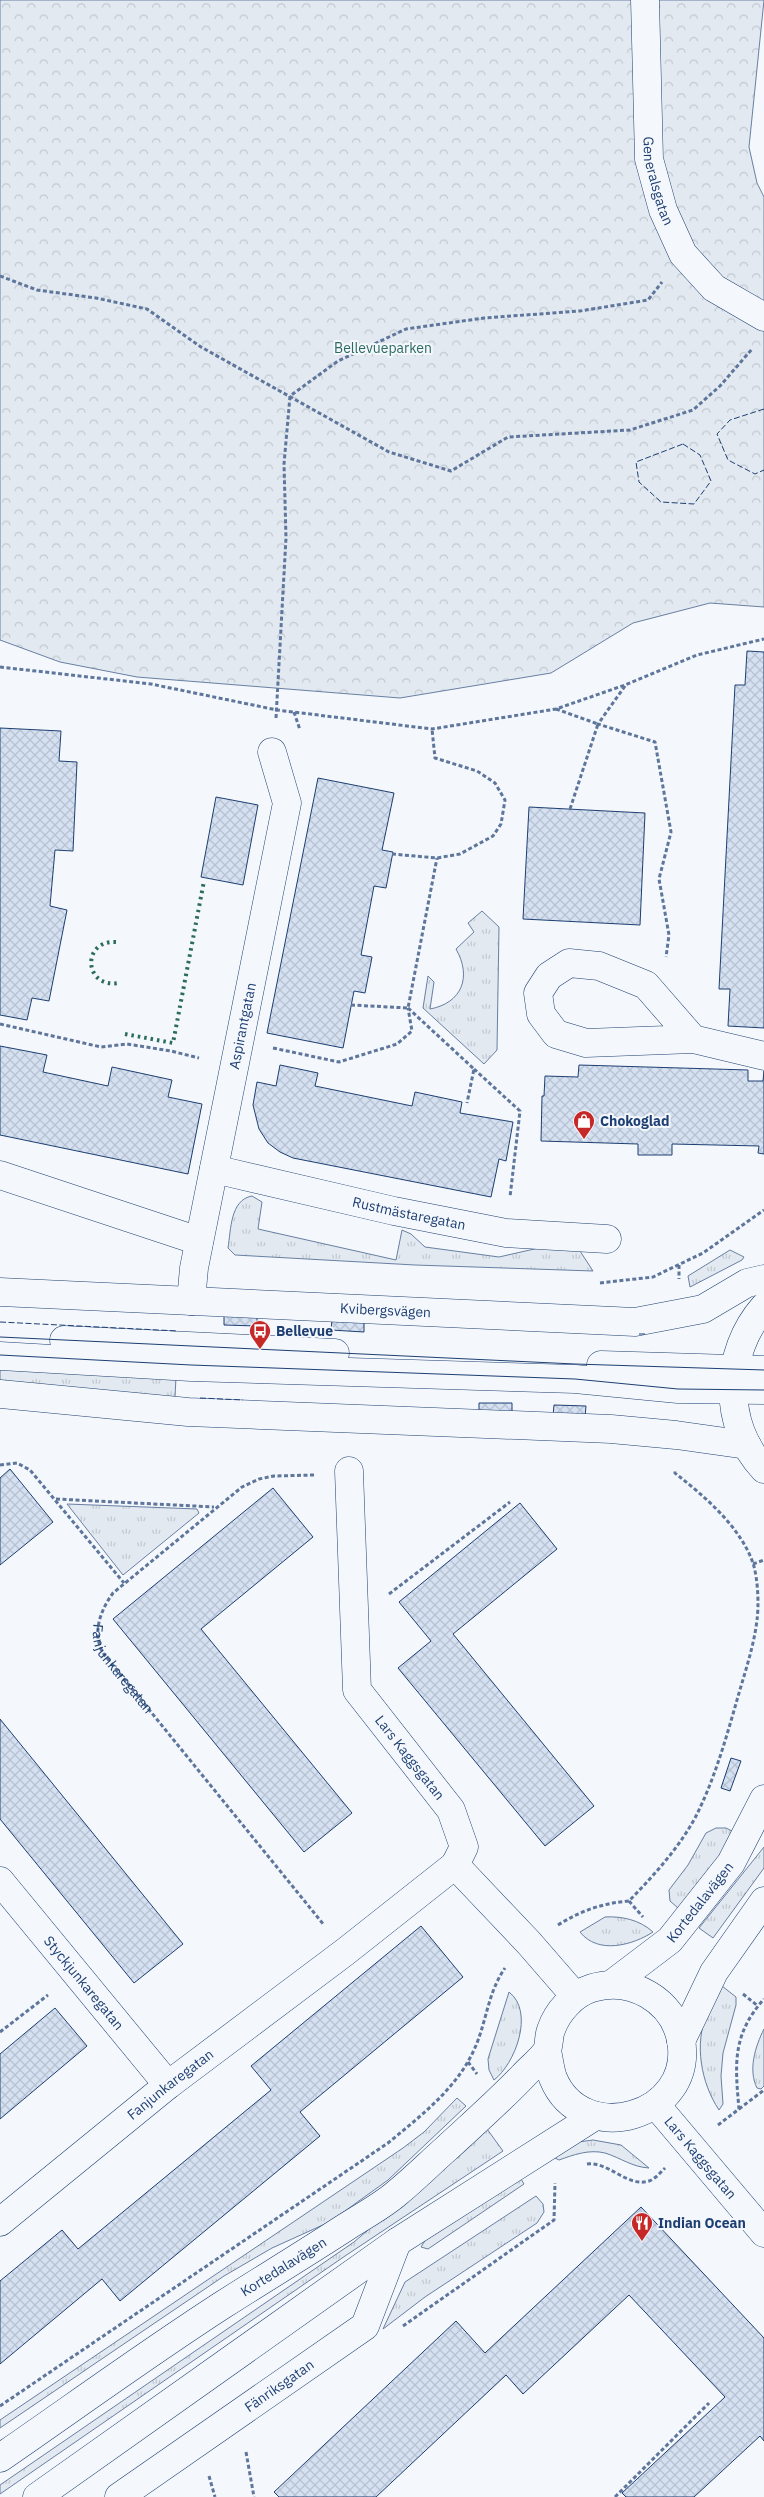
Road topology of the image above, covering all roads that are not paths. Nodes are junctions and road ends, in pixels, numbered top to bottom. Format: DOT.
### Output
graph roads {
  1 [pos="644,0"];
  2 [pos="761,330"];
  3 [pos="272,752"];
  4 [pos="692,1039"];
  5 [pos="764,1056"];
  6 [pos="214,1169"];
  7 [pos="0,1175"];
  8 [pos="607,1239"];
  9 [pos="199,1241"];
  10 [pos="764,1279"];
  11 [pos="0,1292"];
  12 [pos="191,1301"];
  13 [pos="764,1307"];
  14 [pos="0,1337"];
  15 [pos="0,1356"];
  16 [pos="764,1370"];
  17 [pos="733,1378"];
  18 [pos="764,1390"];
  19 [pos="0,1394"];
  20 [pos="747,1445"];
  21 [pos="764,1469"];
  22 [pos="349,1472"];
  23 [pos="764,1799"];
  24 [pos="455,1865"];
  25 [pos="0,1881"];
  26 [pos="764,1901"];
  27 [pos="612,1984"];
  28 [pos="576,1996"];
  29 [pos="681,2041"];
  30 [pos="547,2051"];
  31 [pos="168,2085"];
  32 [pos="656,2105"];
  33 [pos="595,2116"];
  34 [pos="0,2222"];
  35 [pos="764,2233"];
  36 [pos="397,2242"];
  37 [pos="0,2458"];
  38 [pos="37,2497"];
  39 [pos="119,2497"];
  1 -- 2 [label="street, Generalsgatan"];
  3 -- 6 [label="street, Aspirantgatan"];
  4 -- 4 [label="street"];
  4 -- 5 [label="street"];
  6 -- 8 [label="street, Rustmästaregatan"];
  6 -- 9 [label="street, Aspirantgatan"];
  7 -- 9 [label="street"];
  9 -- 12 [label="street, Aspirantgatan"];
  10 -- 12 [label="street, Kvibergsvägen"];
  11 -- 12 [label="street, Kvibergsvägen"];
  13 -- 17 [label="street"];
  14 -- 17 [label="street"];
  15 -- 17 [label="street"];
  16 -- 17 [label="street"];
  17 -- 18 [label="street"];
  17 -- 20 [label="street"];
  19 -- 20 [label="street"];
  20 -- 21 [label="street"];
  22 -- 24 [label="street, Lars Kaggsgatan"];
  23 -- 27 [label="street, Kortedalavägen"];
  24 -- 28 [label="street"];
  24 -- 31 [label="street, Fanjunkaregatan"];
  25 -- 31 [label="street, Styckjunkaregatan"];
  26 -- 29 [label="street, Kortedalavägen"];
  27 -- 28 [label="street, Kortedalavägen"];
  27 -- 29 [label="street, Kortedalavägen"];
  28 -- 30 [label="street, Kortedalavägen"];
  29 -- 32 [label="street, Kortedalavägen"];
  30 -- 33 [label="street, Kortedalavägen"];
  30 -- 37 [label="street, Kortedalavägen"];
  31 -- 34 [label="street, Fanjunkaregatan"];
  32 -- 33 [label="street, Kortedalavägen"];
  32 -- 35 [label="street, Lars Kaggsgatan"];
  33 -- 36 [label="street"];
  36 -- 38 [label="street"];
  36 -- 39 [label="street, Fänriksgatan"];
}
